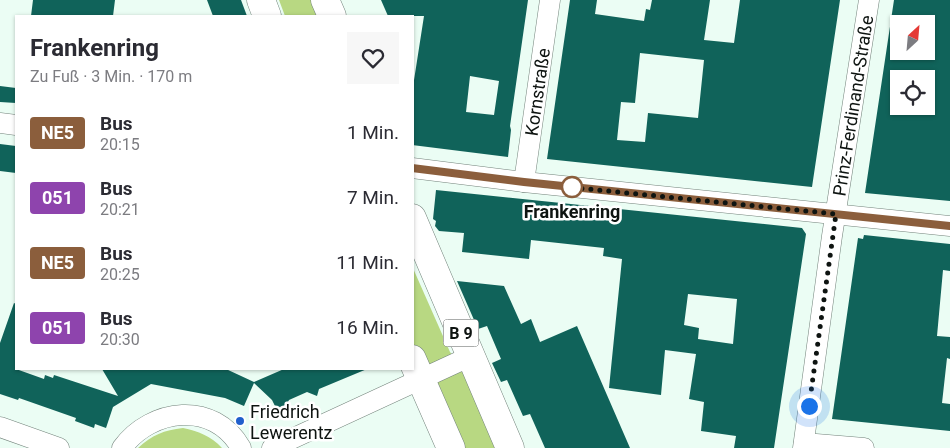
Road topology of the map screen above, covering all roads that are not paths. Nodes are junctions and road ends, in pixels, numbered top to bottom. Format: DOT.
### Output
graph roads {
  1 [pos="261,0"];
  2 [pos="325,0"];
  3 [pos="550,0"];
  4 [pos="869,0"];
  5 [pos="267,15"];
  6 [pos="332,15"];
  7 [pos="0,123"];
  8 [pos="15,125"];
  9 [pos="414,168"];
  10 [pos="524,182"];
  11 [pos="836,214"];
  12 [pos="414,223"];
  13 [pos="950,226"];
  14 [pos="471,356"];
  15 [pos="417,369"];
  16 [pos="0,427"];
  17 [pos="803,446"];
  18 [pos="59,448"];
  19 [pos="122,448"];
  20 [pos="241,448"];
  21 [pos="272,448"];
  22 [pos="451,448"];
  23 [pos="510,448"];
  24 [pos="864,448"];
  1 -- 5 [label="main road"];
  2 -- 6 [label="main road"];
  3 -- 10 [label="street, Kornstraße"];
  4 -- 11 [label="street, Prinz-Ferdinand-Straße"];
  7 -- 8 [label="street"];
  9 -- 10 [label="street"];
  10 -- 11 [label="street"];
  11 -- 13 [label="street"];
  11 -- 17 [label="street, Prinz-Ferdinand-Straße"];
  12 -- 14 [label="main road, B 9"];
  14 -- 15 [label="street"];
  14 -- 23 [label="main road, B 9"];
  15 -- 21 [label="street"];
  15 -- 22 [label="main road"];
  16 -- 18 [label="street"];
  17 -- 24 [label="street"];
  19 -- 20 [label="street"];
}
